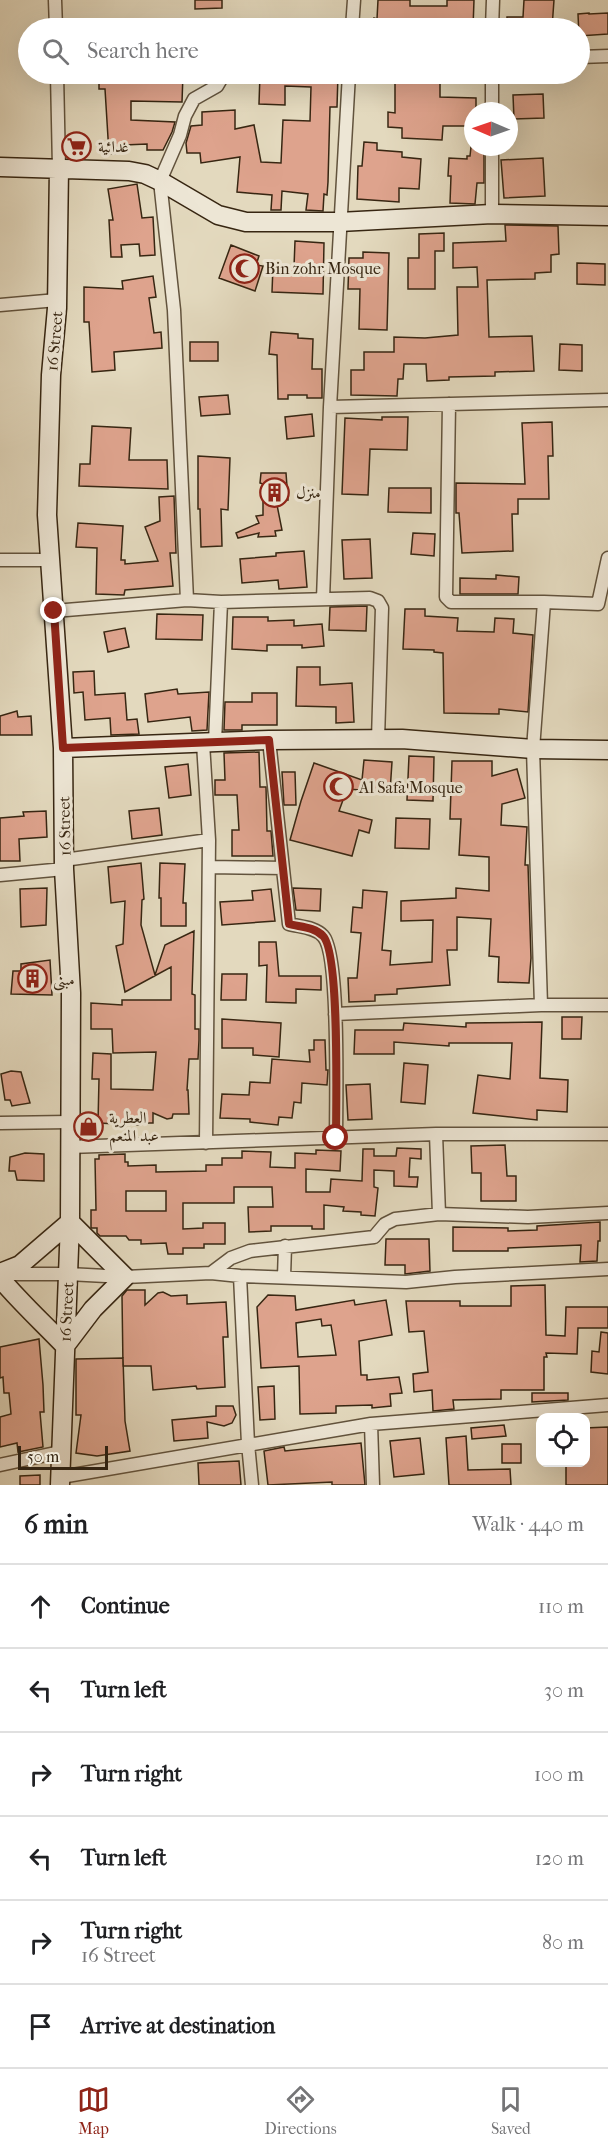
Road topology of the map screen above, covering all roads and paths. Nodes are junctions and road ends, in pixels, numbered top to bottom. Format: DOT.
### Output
graph roads {
  1 [pos="55,0"];
  2 [pos="354,0"];
  3 [pos="493,0"];
  4 [pos="56,18"];
  5 [pos="353,18"];
  6 [pos="492,18"];
  7 [pos="608,56"];
  8 [pos="590,57"];
  9 [pos="57,84"];
  10 [pos="218,84"];
  11 [pos="348,84"];
  12 [pos="492,84"];
  13 [pos="492,102"];
  14 [pos="492,156"];
  15 [pos="0,167"];
  16 [pos="59,168"];
  17 [pos="160,181"];
  18 [pos="492,214"];
  19 [pos="608,216"];
  20 [pos="339,222"];
  21 [pos="57,300"];
  22 [pos="0,304"];
  23 [pos="608,400"];
  24 [pos="449,404"];
  25 [pos="330,407"];
  26 [pos="608,558"];
  27 [pos="0,560"];
  28 [pos="51,560"];
  29 [pos="323,599"];
  30 [pos="187,600"];
  31 [pos="221,602"];
  32 [pos="544,602"];
  33 [pos="603,603"];
  34 [pos="54,611"];
  35 [pos="378,739"];
  36 [pos="269,740"];
  37 [pos="209,743"];
  38 [pos="63,748"];
  39 [pos="533,748"];
  40 [pos="608,750"];
  41 [pos="209,840"];
  42 [pos="64,864"];
  43 [pos="209,867"];
  44 [pos="283,868"];
  45 [pos="0,875"];
  46 [pos="541,1005"];
  47 [pos="608,1005"];
  48 [pos="335,1014"];
  49 [pos="69,1122"];
  50 [pos="0,1123"];
  51 [pos="436,1134"];
  52 [pos="608,1134"];
  53 [pos="336,1138"];
  54 [pos="206,1143"];
  55 [pos="69,1148"];
  56 [pos="608,1213"];
  57 [pos="439,1214"];
  58 [pos="70,1222"];
  59 [pos="285,1246"];
  60 [pos="608,1269"];
  61 [pos="68,1274"];
  62 [pos="211,1274"];
  63 [pos="0,1275"];
  64 [pos="240,1276"];
  65 [pos="125,1277"];
  66 [pos="284,1277"];
  67 [pos="65,1346"];
  68 [pos="608,1405"];
  69 [pos="371,1424"];
  70 [pos="248,1444"];
  71 [pos="60,1452"];
  72 [pos="0,1465"];
  73 [pos="60,1481"];
  74 [pos="252,1485"];
  75 [pos="374,1485"];
  1 -- 4 [label="street"];
  2 -- 5 [label="street"];
  3 -- 6 [label="street"];
  7 -- 8 [label="street"];
  9 -- 16 [label="street"];
  10 -- 17 [label="street"];
  11 -- 20 [label="street"];
  12 -- 13 [label="street"];
  14 -- 18 [label="street"];
  15 -- 16 [label="street"];
  16 -- 17 [label="street"];
  16 -- 21 [label="street, 16 Street"];
  17 -- 20 [label="street"];
  17 -- 30 [label="street"];
  18 -- 19 [label="street"];
  18 -- 20 [label="street"];
  20 -- 25 [label="street"];
  21 -- 22 [label="street"];
  21 -- 28 [label="street, 16 Street"];
  23 -- 24 [label="street"];
  24 -- 25 [label="street"];
  24 -- 32 [label="street"];
  25 -- 29 [label="street"];
  26 -- 33 [label="street"];
  27 -- 28 [label="street"];
  28 -- 34 [label="street, 16 Street"];
  29 -- 31 [label="street"];
  29 -- 35 [label="street"];
  30 -- 31 [label="street"];
  30 -- 34 [label="street"];
  31 -- 37 [label="street"];
  32 -- 33 [label="street"];
  32 -- 39 [label="street"];
  34 -- 38 [label="street, 16 Street"];
  35 -- 36 [label="street"];
  35 -- 39 [label="street"];
  36 -- 37 [label="street"];
  36 -- 44 [label="street"];
  37 -- 38 [label="street"];
  37 -- 41 [label="street"];
  38 -- 42 [label="street, 16 Street"];
  39 -- 40 [label="street"];
  39 -- 46 [label="street"];
  41 -- 42 [label="street"];
  41 -- 43 [label="street"];
  42 -- 45 [label="street"];
  42 -- 49 [label="street, 16 Street"];
  43 -- 44 [label="street"];
  43 -- 54 [label="street"];
  44 -- 48 [label="street"];
  46 -- 47 [label="street"];
  46 -- 48 [label="street"];
  48 -- 53 [label="street"];
  49 -- 50 [label="street"];
  49 -- 55 [label="street, 16 Street"];
  51 -- 52 [label="street"];
  51 -- 53 [label="street"];
  51 -- 57 [label="street"];
  53 -- 54 [label="street"];
  54 -- 55 [label="street"];
  55 -- 58 [label="street, 16 Street"];
  56 -- 57 [label="street"];
  57 -- 59 [label="street"];
  58 -- 61 [label="street, 16 Street"];
  58 -- 63 [label="street"];
  58 -- 65 [label="street"];
  59 -- 62 [label="street"];
  59 -- 66 [label="street"];
  60 -- 66 [label="street"];
  61 -- 63 [label="street"];
  61 -- 65 [label="street"];
  61 -- 67 [label="street, 16 Street"];
  62 -- 64 [label="street"];
  62 -- 65 [label="street"];
  63 -- 67 [label="street"];
  64 -- 66 [label="street"];
  64 -- 70 [label="street"];
  65 -- 67 [label="street"];
  67 -- 71 [label="street, 16 Street"];
  68 -- 69 [label="street"];
  69 -- 70 [label="street"];
  69 -- 75 [label="street"];
  70 -- 73 [label="street"];
  70 -- 74 [label="street"];
  71 -- 72 [label="street"];
  71 -- 73 [label="street, 16 Street"];
}
